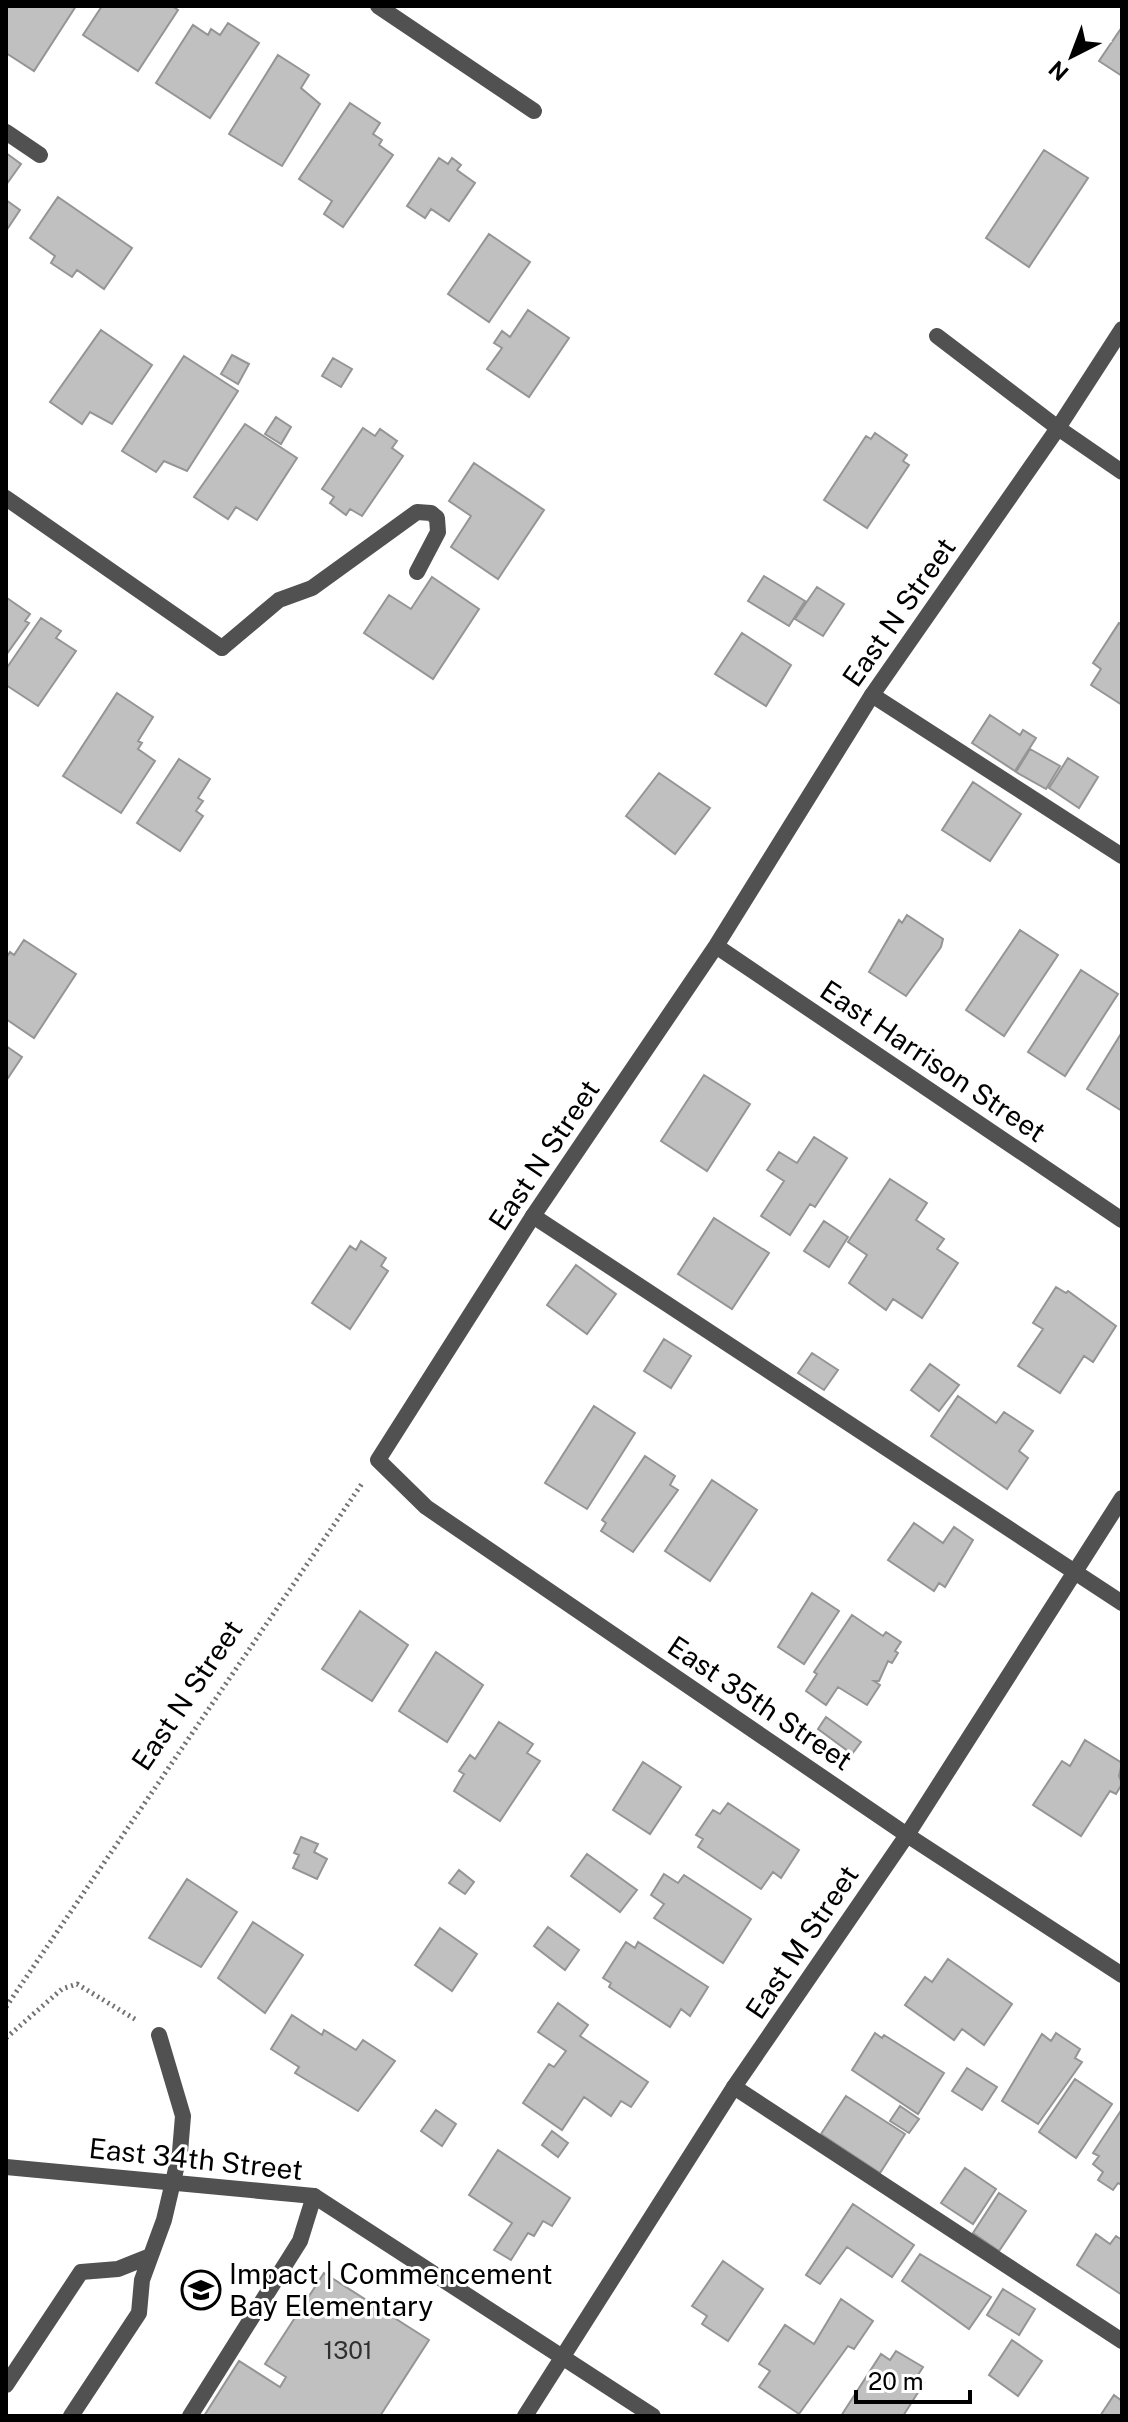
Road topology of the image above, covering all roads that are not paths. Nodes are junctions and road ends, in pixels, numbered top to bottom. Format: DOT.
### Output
graph roads {
  1 [pos="378,6"];
  2 [pos="534,111"];
  3 [pos="6,132"];
  4 [pos="40,155"];
  5 [pos="1122,329"];
  6 [pos="937,336"];
  7 [pos="1058,428"];
  8 [pos="1122,472"];
  9 [pos="6,498"];
  10 [pos="417,572"];
  11 [pos="872,695"];
  12 [pos="1122,856"];
  13 [pos="716,946"];
  14 [pos="533,1216"];
  15 [pos="1122,1220"];
  16 [pos="378,1460"];
  17 [pos="1122,1498"];
  18 [pos="1075,1573"];
  19 [pos="1122,1603"];
  20 [pos="907,1835"];
  21 [pos="1122,1975"];
  22 [pos="159,2035"];
  23 [pos="734,2087"];
  24 [pos="6,2167"];
  25 [pos="170,2183"];
  26 [pos="314,2196"];
  27 [pos="148,2257"];
  28 [pos="1122,2341"];
  29 [pos="563,2358"];
  30 [pos="6,2385"];
  31 [pos="71,2416"];
  32 [pos="190,2416"];
  33 [pos="525,2416"];
  34 [pos="653,2416"];
  1 -- 2 [label="street"];
  3 -- 4 [label="street"];
  5 -- 7 [label="street, East N Street"];
  6 -- 7 [label="street"];
  7 -- 8 [label="street"];
  7 -- 11 [label="street, East N Street"];
  9 -- 10 [label="street"];
  11 -- 12 [label="street"];
  11 -- 13 [label="street, East N Street"];
  13 -- 14 [label="street, East N Street"];
  13 -- 15 [label="street, East Harrison Street"];
  14 -- 16 [label="street, East N Street"];
  14 -- 18 [label="street"];
  16 -- 20 [label="street, East 35th Street"];
  17 -- 18 [label="street, East M Street"];
  18 -- 19 [label="street"];
  18 -- 20 [label="street, East M Street"];
  20 -- 21 [label="street, East 35th Street"];
  20 -- 23 [label="street, East M Street"];
  22 -- 25 [label="street"];
  23 -- 28 [label="street"];
  23 -- 29 [label="street, East M Street"];
  24 -- 25 [label="street, East 34th Street"];
  25 -- 26 [label="street, East 34th Street"];
  25 -- 27 [label="street"];
  26 -- 29 [label="street, East 34th Street"];
  26 -- 32 [label="street"];
  27 -- 30 [label="street"];
  27 -- 31 [label="street"];
  29 -- 33 [label="street, East M Street"];
  29 -- 34 [label="street, East 34th Street"];
}
